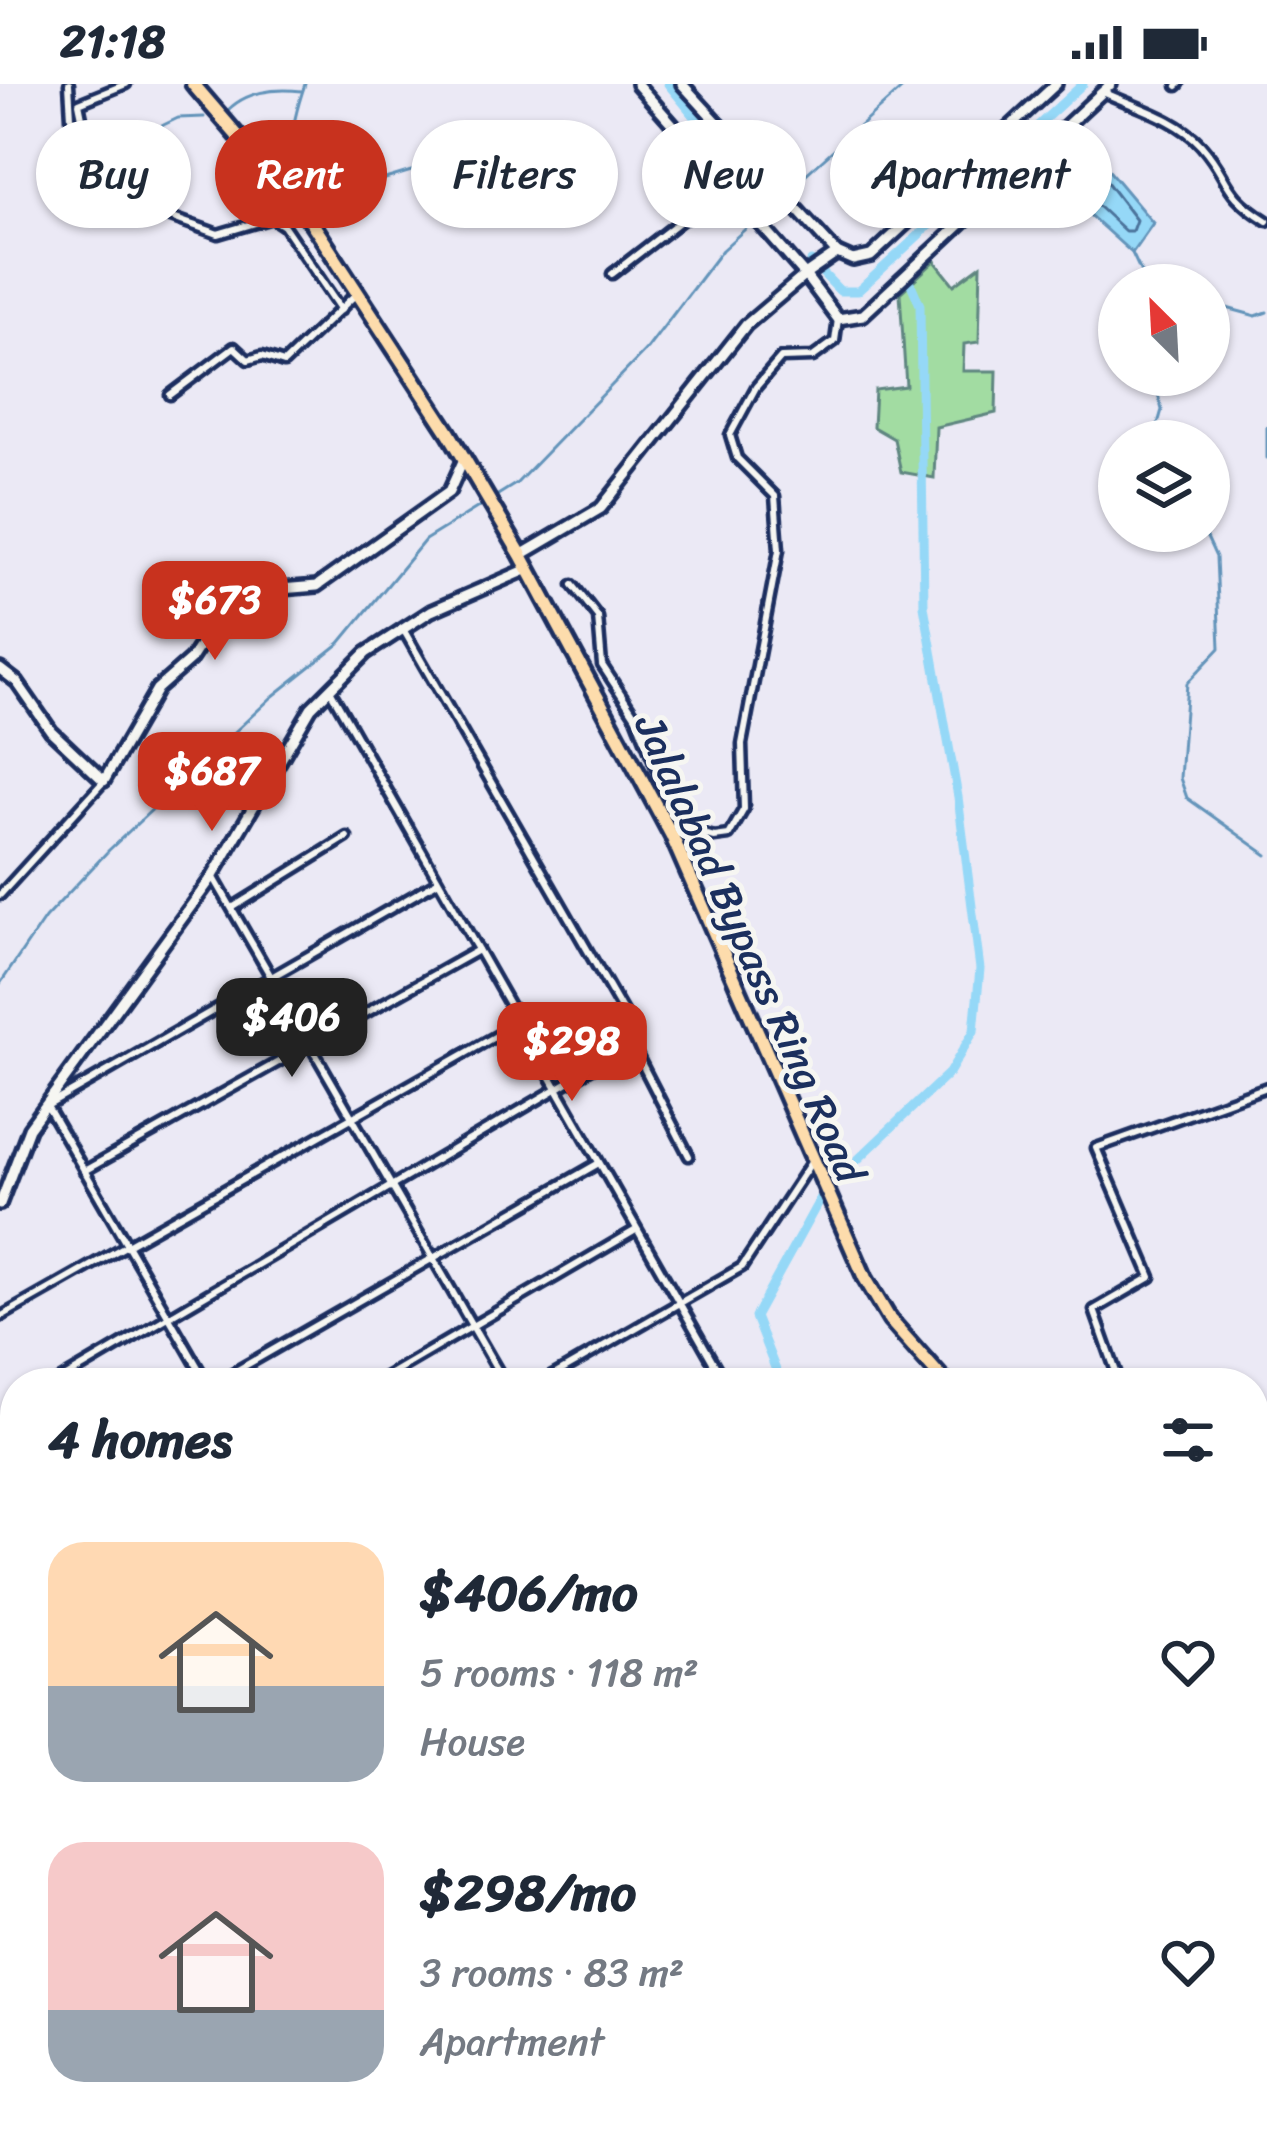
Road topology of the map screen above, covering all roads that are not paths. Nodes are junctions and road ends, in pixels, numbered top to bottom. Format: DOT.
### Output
graph roads {
  1 [pos="69,84"];
  2 [pos="126,84"];
  3 [pos="193,84"];
  4 [pos="638,84"];
  5 [pos="682,84"];
  6 [pos="1056,84"];
  7 [pos="1107,88"];
  8 [pos="71,120"];
  9 [pos="83,120"];
  10 [pos="671,120"];
  11 [pos="1267,221"];
  12 [pos="191,223"];
  13 [pos="675,228"];
  14 [pos="768,228"];
  15 [pos="833,255"];
  16 [pos="807,273"];
  17 [pos="612,274"];
  18 [pos="358,292"];
  19 [pos="340,310"];
  20 [pos="838,319"];
  21 [pos="170,394"];
  22 [pos="464,459"];
  23 [pos="520,555"];
  24 [pos="528,569"];
  25 [pos="573,585"];
  26 [pos="403,629"];
  27 [pos="0,669"];
  28 [pos="328,687"];
  29 [pos="104,782"];
  30 [pos="687,829"];
  31 [pos="672,836"];
  32 [pos="347,837"];
  33 [pos="214,876"];
  34 [pos="439,881"];
  35 [pos="0,895"];
  36 [pos="232,908"];
  37 [pos="478,950"];
  38 [pos="272,977"];
  39 [pos="519,1022"];
  40 [pos="629,1039"];
  41 [pos="311,1046"];
  42 [pos="1267,1087"];
  43 [pos="557,1089"];
  44 [pos="46,1106"];
  45 [pos="352,1118"];
  46 [pos="688,1156"];
  47 [pos="812,1161"];
  48 [pos="599,1162"];
  49 [pos="84,1171"];
  50 [pos="392,1186"];
  51 [pos="0,1204"];
  52 [pos="637,1230"];
  53 [pos="128,1246"];
  54 [pos="432,1258"];
  55 [pos="679,1303"];
  56 [pos="0,1317"];
  57 [pos="168,1317"];
  58 [pos="472,1326"];
  59 [pos="81,1368"];
  60 [pos="201,1368"];
  61 [pos="238,1368"];
  62 [pos="401,1368"];
  63 [pos="496,1368"];
  64 [pos="566,1368"];
  65 [pos="716,1368"];
  66 [pos="933,1368"];
  67 [pos="1115,1368"];
  1 -- 8 [label="street"];
  2 -- 9 [label="street"];
  3 -- 18 [label="highway, Jalalabad Bypass Ring Road"];
  4 -- 10 [label="street"];
  5 -- 15 [label="street"];
  6 -- 15 [label="street"];
  7 -- 11 [label="street"];
  7 -- 20 [label="street"];
  12 -- 19 [label="street"];
  13 -- 17 [label="street"];
  14 -- 16 [label="street"];
  15 -- 16 [label="street"];
  16 -- 20 [label="street"];
  16 -- 23 [label="street"];
  18 -- 19 [label="street"];
  18 -- 22 [label="highway, Jalalabad Bypass Ring Road"];
  19 -- 21 [label="street"];
  20 -- 30 [label="street"];
  22 -- 23 [label="highway, Jalalabad Bypass Ring Road"];
  22 -- 29 [label="street"];
  23 -- 24 [label="highway, Jalalabad Bypass Ring Road"];
  24 -- 26 [label="street"];
  24 -- 31 [label="highway, Jalalabad Bypass Ring Road"];
  25 -- 30 [label="street"];
  26 -- 28 [label="street"];
  26 -- 40 [label="street"];
  27 -- 29 [label="street"];
  28 -- 33 [label="street"];
  28 -- 34 [label="street"];
  29 -- 35 [label="street"];
  30 -- 31 [label="street"];
  31 -- 47 [label="highway, Jalalabad Bypass Ring Road"];
  32 -- 36 [label="street"];
  33 -- 36 [label="street"];
  33 -- 44 [label="street"];
  34 -- 37 [label="street"];
  34 -- 38 [label="street"];
  36 -- 38 [label="street"];
  37 -- 39 [label="street"];
  37 -- 41 [label="street"];
  38 -- 41 [label="street"];
  38 -- 44 [label="street"];
  39 -- 43 [label="street"];
  39 -- 45 [label="street"];
  40 -- 43 [label="street"];
  40 -- 46 [label="street"];
  41 -- 45 [label="street"];
  41 -- 49 [label="street"];
  42 -- 67 [label="street"];
  43 -- 48 [label="street"];
  43 -- 50 [label="street"];
  44 -- 49 [label="street"];
  44 -- 51 [label="street"];
  45 -- 50 [label="street"];
  45 -- 53 [label="street"];
  47 -- 55 [label="street"];
  47 -- 66 [label="highway, Jalalabad Bypass Ring Road"];
  48 -- 52 [label="street"];
  48 -- 54 [label="street"];
  49 -- 53 [label="street"];
  50 -- 54 [label="street"];
  50 -- 57 [label="street"];
  52 -- 55 [label="street"];
  52 -- 58 [label="street"];
  53 -- 56 [label="street"];
  53 -- 57 [label="street"];
  54 -- 58 [label="street"];
  54 -- 61 [label="street"];
  55 -- 64 [label="street"];
  55 -- 65 [label="street"];
  57 -- 59 [label="street"];
  57 -- 60 [label="street"];
  58 -- 62 [label="street"];
  58 -- 63 [label="street"];
}
